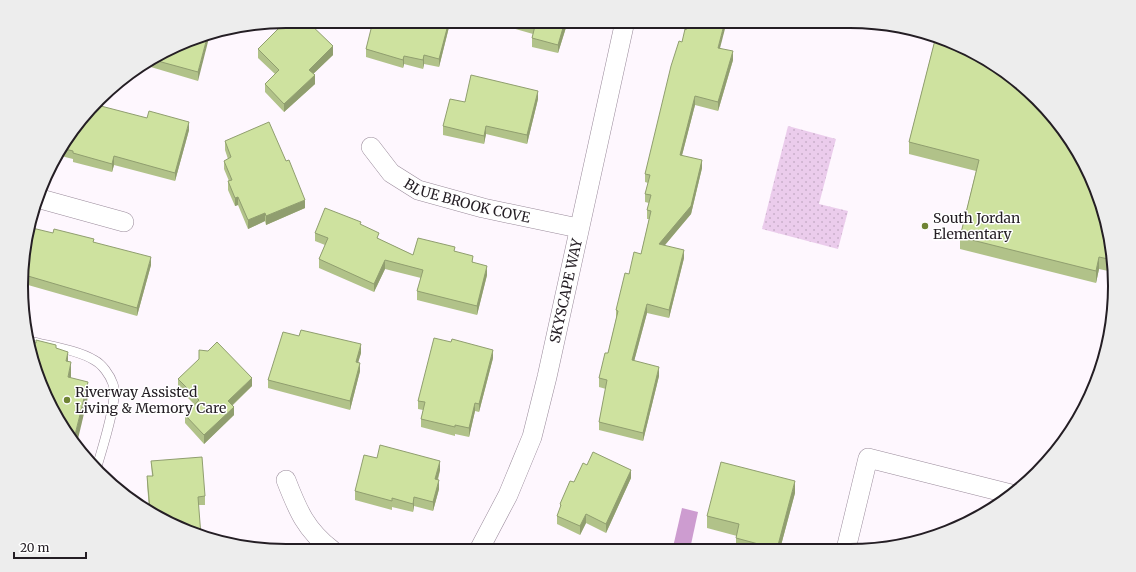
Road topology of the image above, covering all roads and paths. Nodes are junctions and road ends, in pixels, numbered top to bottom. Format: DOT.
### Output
graph roads {
  1 [pos="623,28"];
  2 [pos="371,147"];
  3 [pos="43,200"];
  4 [pos="124,222"];
  5 [pos="578,228"];
  6 [pos="34,342"];
  7 [pos="98,462"];
  8 [pos="286,480"];
  9 [pos="1005,492"];
  10 [pos="324,544"];
  11 [pos="482,544"];
  12 [pos="847,544"];
  1 -- 5 [label="street, SKYSCAPE WAY"];
  2 -- 5 [label="street, BLUE BROOK COVE"];
  3 -- 4 [label="street"];
  5 -- 11 [label="street, SKYSCAPE WAY"];
  6 -- 7 [label="lane"];
  8 -- 10 [label="street"];
  9 -- 12 [label="street"];
}
